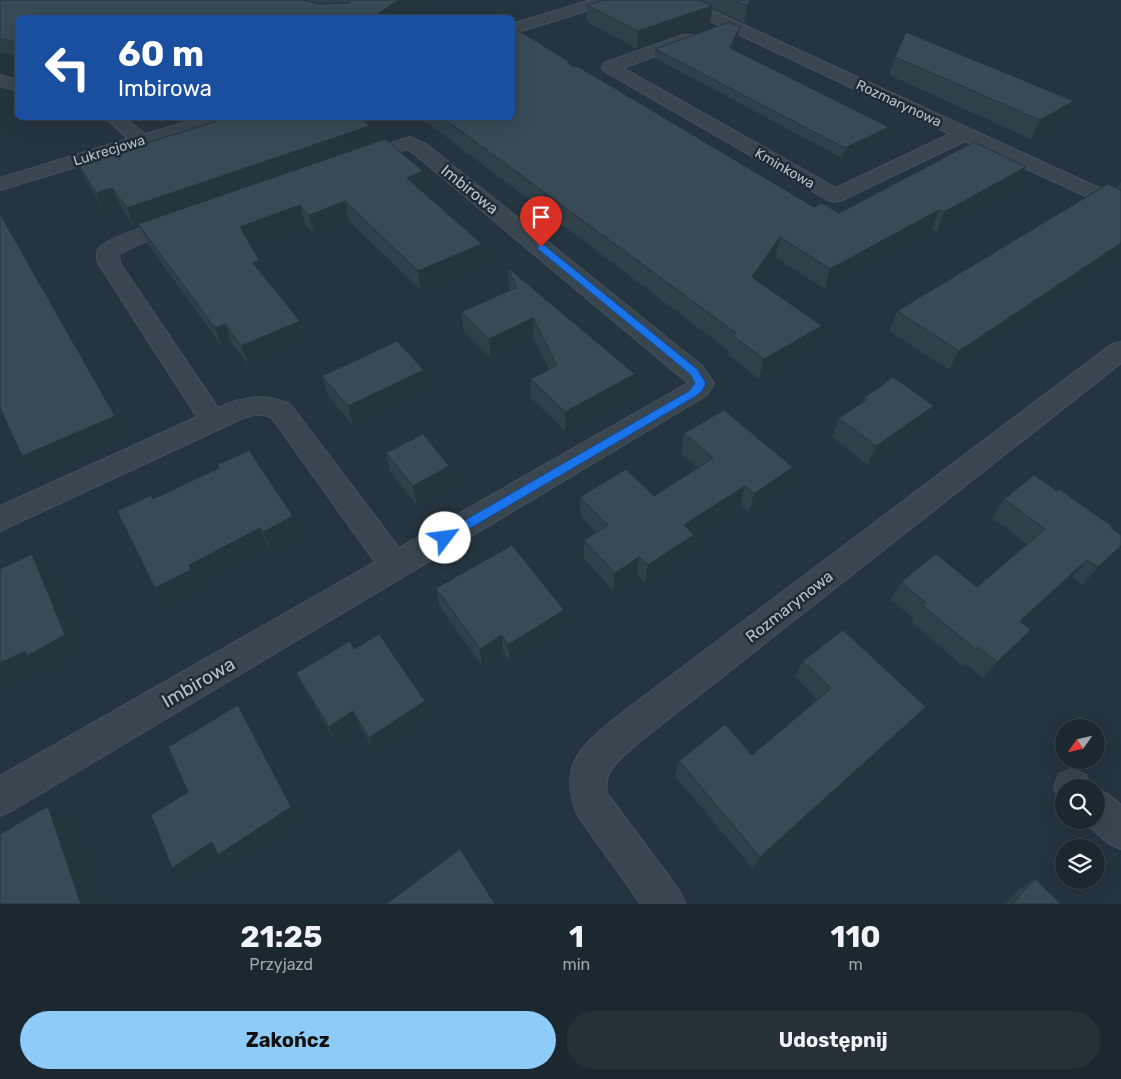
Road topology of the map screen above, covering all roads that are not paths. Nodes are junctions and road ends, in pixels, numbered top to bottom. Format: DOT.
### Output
graph roads {
  1 [pos="606,0"];
  2 [pos="677,0"];
  3 [pos="728,24"];
  4 [pos="515,28"];
  5 [pos="0,80"];
  6 [pos="15,85"];
  7 [pos="117,120"];
  8 [pos="212,120"];
  9 [pos="966,134"];
  10 [pos="141,140"];
  11 [pos="341,165"];
  12 [pos="0,184"];
  13 [pos="1121,206"];
  14 [pos="195,217"];
  15 [pos="1121,350"];
  16 [pos="213,421"];
  17 [pos="0,520"];
  18 [pos="396,567"];
  19 [pos="0,797"];
  20 [pos="1105,816"];
  21 [pos="1121,830"];
  22 [pos="665,904"];
  1 -- 4 [label="street"];
  2 -- 3 [label="street, Rozmarynowa"];
  3 -- 9 [label="street, Rozmarynowa"];
  3 -- 9 [label="street, Kminkowa"];
  5 -- 6 [label="street"];
  7 -- 10 [label="street"];
  8 -- 10 [label="street, Lukrecjowa"];
  9 -- 13 [label="street, Rozmarynowa"];
  10 -- 12 [label="street, Lukrecjowa"];
  11 -- 18 [label="street, Imbirowa"];
  14 -- 16 [label="street"];
  15 -- 22 [label="street, Rozmarynowa"];
  16 -- 17 [label="street"];
  16 -- 18 [label="street"];
  18 -- 19 [label="street, Imbirowa"];
  20 -- 21 [label="street"];
}
